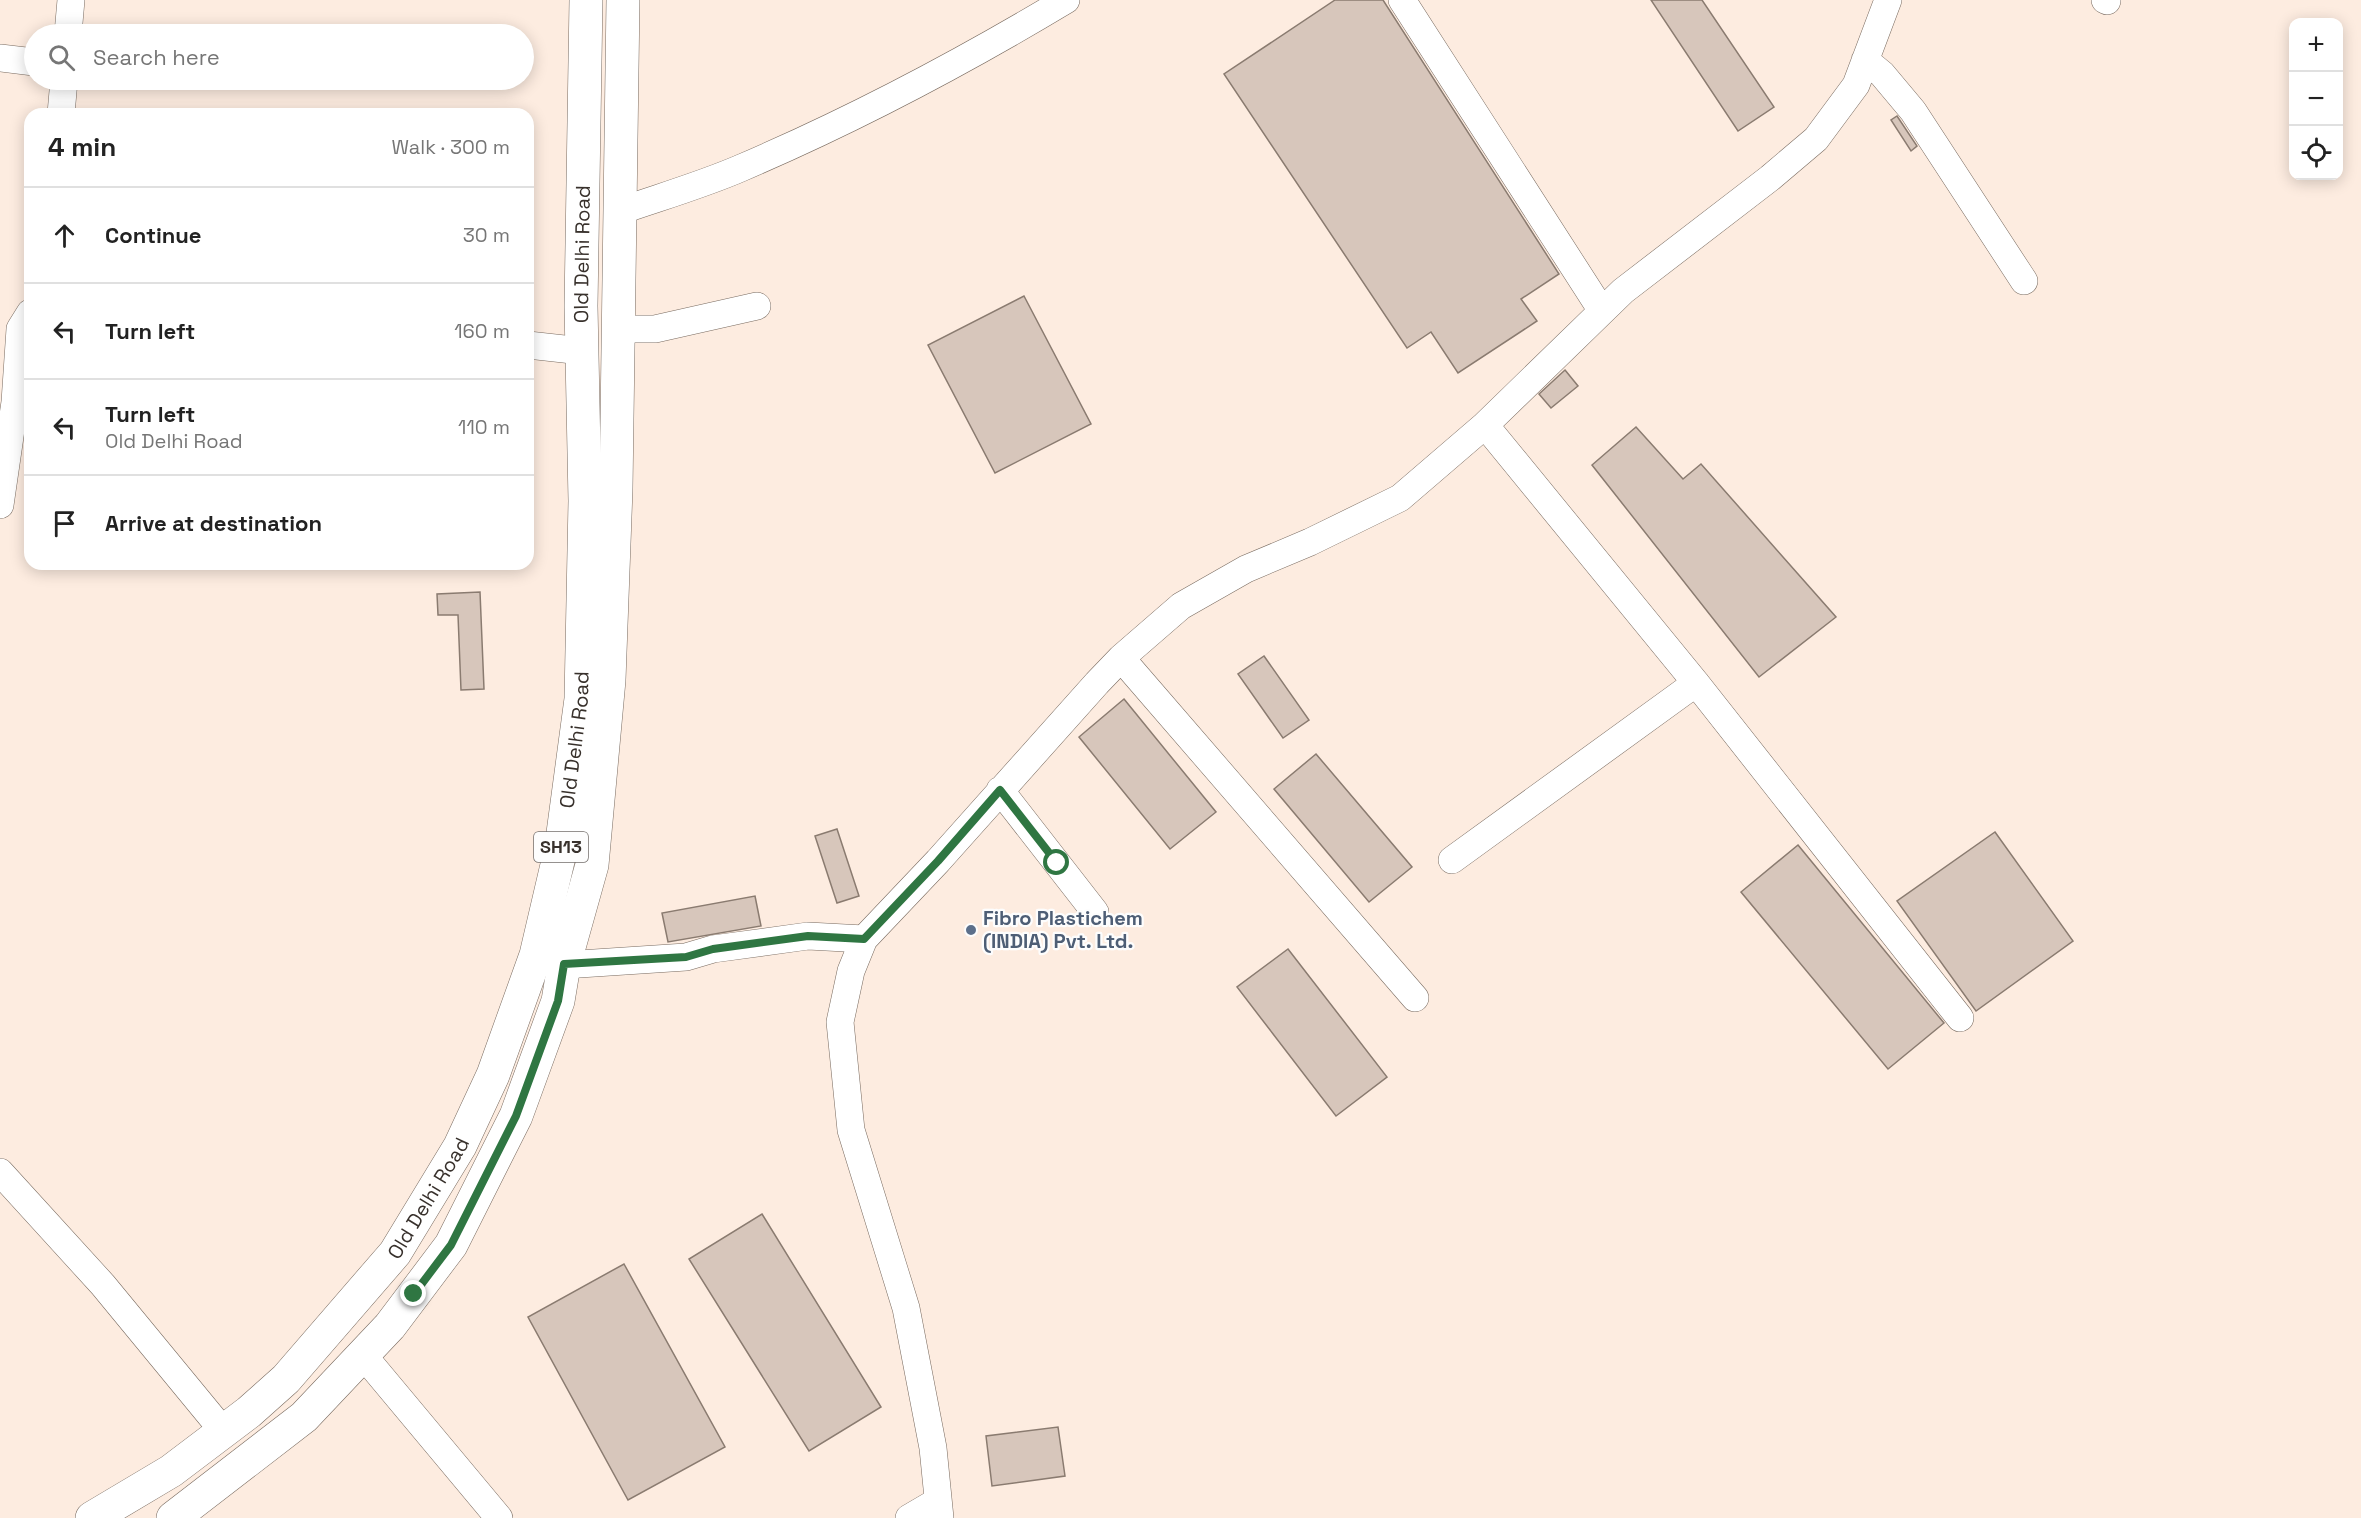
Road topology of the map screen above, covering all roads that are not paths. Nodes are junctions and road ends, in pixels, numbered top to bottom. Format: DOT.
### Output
graph roads {
  1 [pos="71,0"];
  2 [pos="586,0"];
  3 [pos="623,0"];
  4 [pos="1066,0"];
  5 [pos="1402,0"];
  6 [pos="1888,0"];
  7 [pos="69,24"];
  8 [pos="0,58"];
  9 [pos="1865,60"];
  10 [pos="24,61"];
  11 [pos="63,90"];
  12 [pos="62,108"];
  13 [pos="620,211"];
  14 [pos="2024,281"];
  15 [pos="757,306"];
  16 [pos="1602,311"];
  17 [pos="24,323"];
  18 [pos="618,329"];
  19 [pos="534,346"];
  20 [pos="582,351"];
  21 [pos="1485,425"];
  22 [pos="0,505"];
  23 [pos="1121,658"];
  24 [pos="1696,683"];
  25 [pos="1000,790"];
  26 [pos="1452,860"];
  27 [pos="1095,912"];
  28 [pos="864,939"];
  29 [pos="564,964"];
  30 [pos="1415,998"];
  31 [pos="1960,1018"];
  32 [pos="0,1172"];
  33 [pos="363,1355"];
  34 [pos="224,1432"];
  35 [pos="939,1509"];
  36 [pos="492,1516"];
  37 [pos="92,1518"];
  38 [pos="173,1518"];
  39 [pos="909,1518"];
  1 -- 7 [label="street"];
  2 -- 20 [label="main road, Old Delhi Road / SH13"];
  3 -- 13 [label="main road, Old Delhi Road / SH13"];
  4 -- 13 [label="street"];
  5 -- 16 [label="street"];
  6 -- 9 [label="street"];
  8 -- 10 [label="street"];
  9 -- 14 [label="street"];
  9 -- 16 [label="street"];
  11 -- 12 [label="street"];
  13 -- 18 [label="main road, Old Delhi Road / SH13"];
  15 -- 18 [label="street"];
  16 -- 21 [label="street"];
  17 -- 22 [label="street"];
  18 -- 29 [label="main road, Old Delhi Road / SH13"];
  19 -- 20 [label="street"];
  20 -- 34 [label="main road, Old Delhi Road / SH13"];
  21 -- 23 [label="street"];
  21 -- 24 [label="street"];
  23 -- 25 [label="street"];
  23 -- 30 [label="street"];
  24 -- 26 [label="street"];
  24 -- 31 [label="street"];
  25 -- 27 [label="street"];
  25 -- 28 [label="street"];
  28 -- 29 [label="street"];
  28 -- 35 [label="street"];
  29 -- 33 [label="main road, Old Delhi Road / SH13"];
  32 -- 34 [label="street"];
  33 -- 36 [label="street"];
  33 -- 38 [label="main road, Old Delhi Road / SH13"];
  34 -- 37 [label="main road, Old Delhi Road / SH13"];
  35 -- 39 [label="street"];
}
